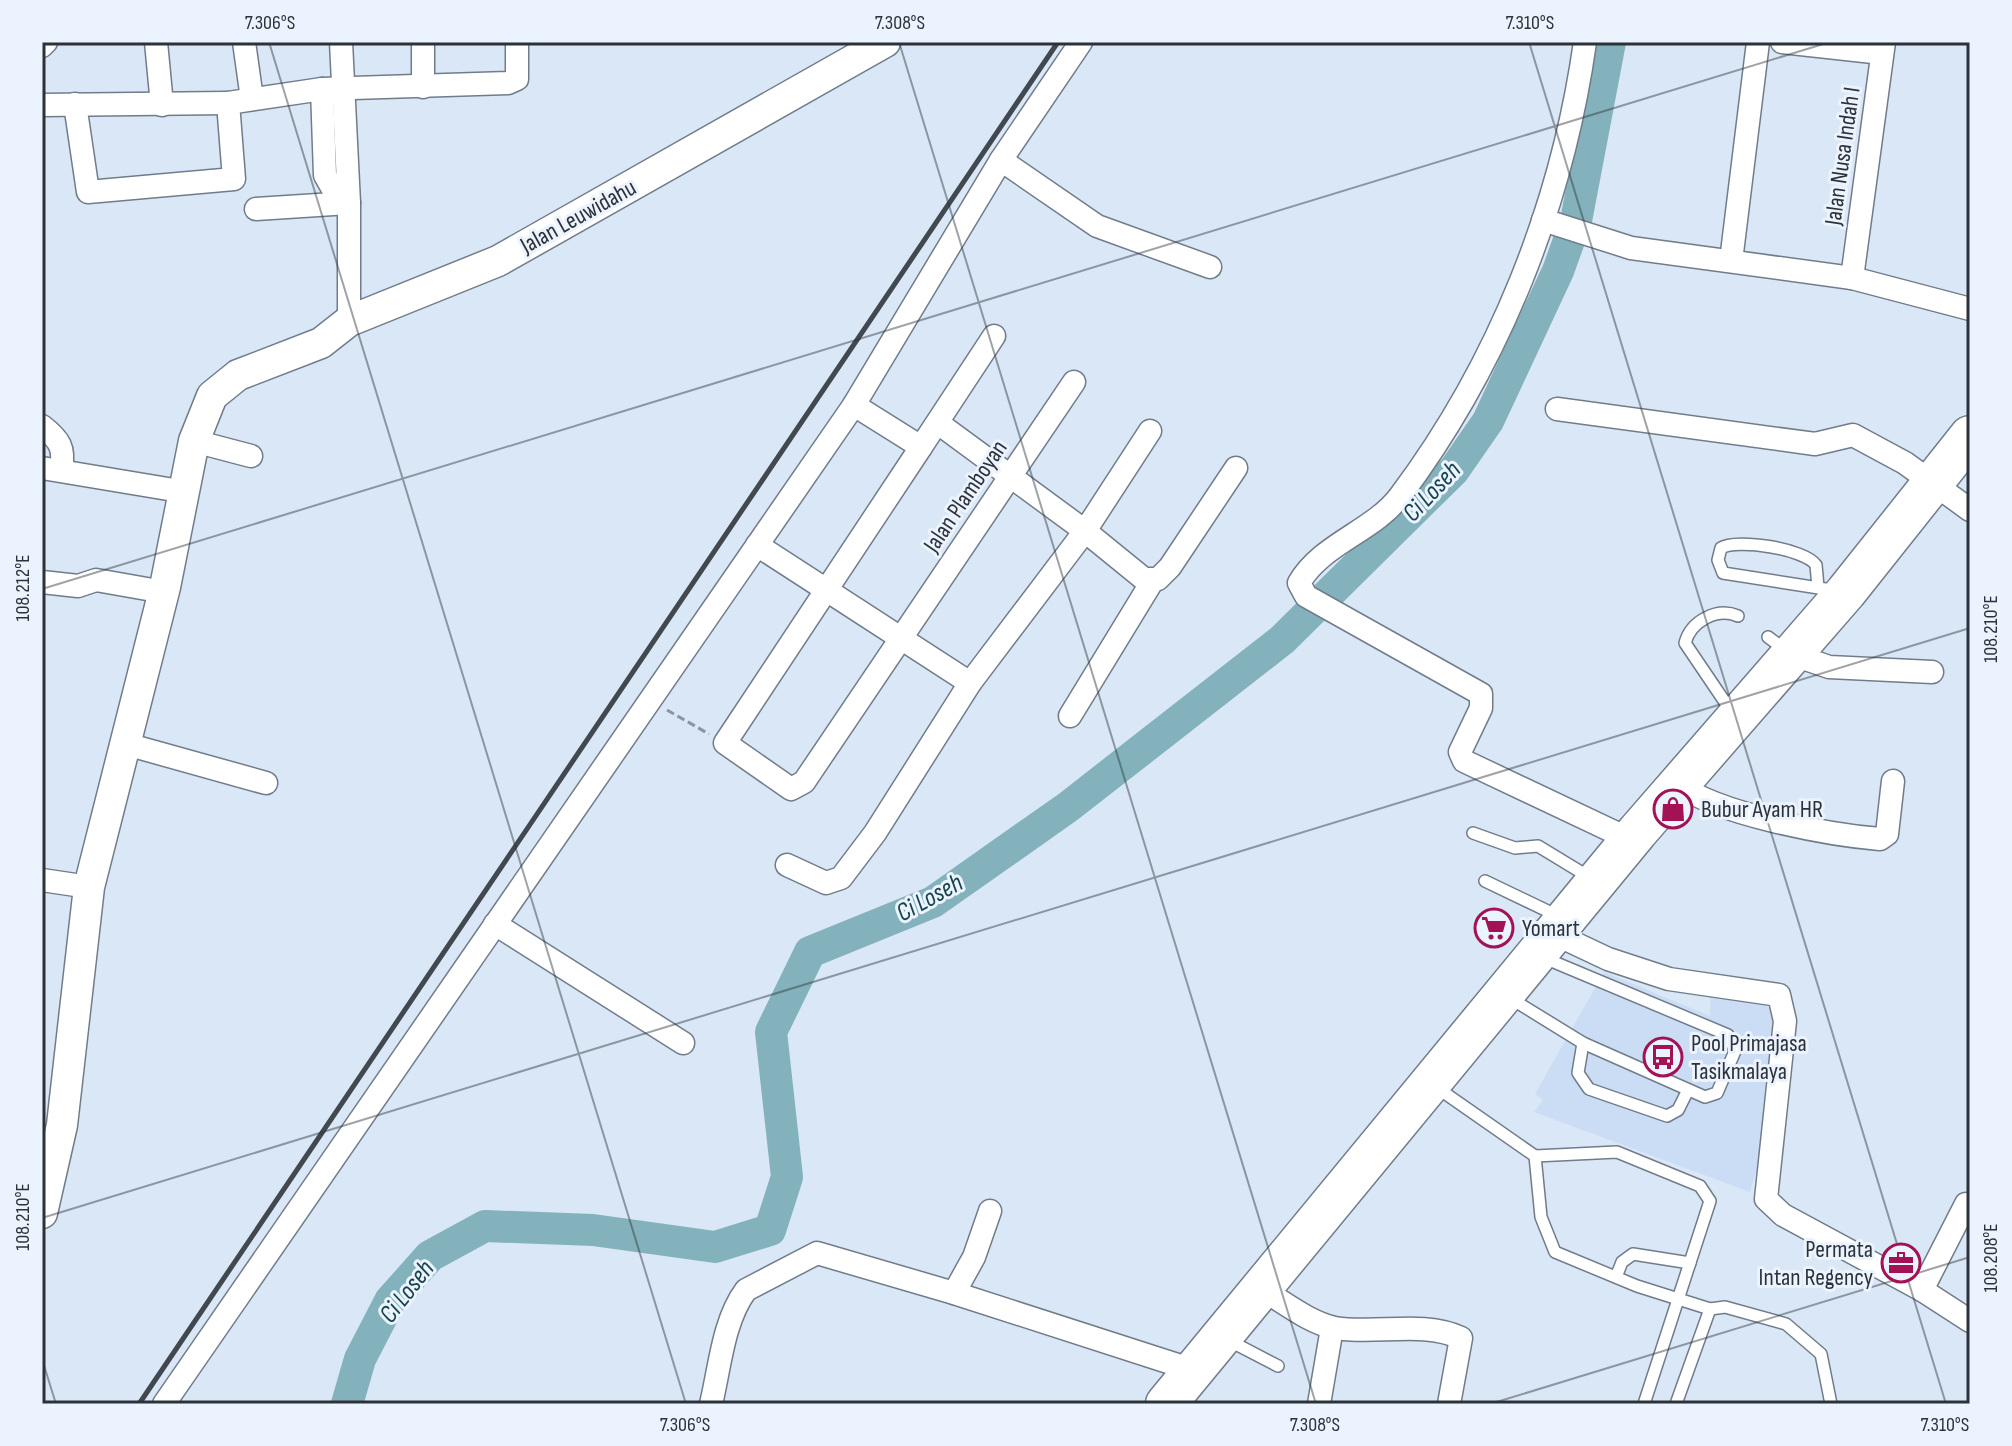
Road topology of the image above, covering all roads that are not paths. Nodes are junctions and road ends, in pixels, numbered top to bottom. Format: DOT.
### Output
graph roads {
  1 [pos="156,42"];
  2 [pos="244,42"];
  3 [pos="341,42"];
  4 [pos="423,42"];
  5 [pos="517,42"];
  6 [pos="885,42"];
  7 [pos="1081,42"];
  8 [pos="1585,42"];
  9 [pos="1758,42"];
  10 [pos="1782,42"];
  11 [pos="1883,47"];
  12 [pos="423,87"];
  13 [pos="332,89"];
  14 [pos="252,99"];
  15 [pos="228,103"];
  16 [pos="75,104"];
  17 [pos="42,105"];
  18 [pos="162,105"];
  19 [pos="1001,160"];
  20 [pos="348,198"];
  21 [pos="256,209"];
  22 [pos="1543,220"];
  23 [pos="1731,261"];
  24 [pos="1210,267"];
  25 [pos="1852,278"];
  26 [pos="1970,309"];
  27 [pos="349,321"];
  28 [pos="994,336"];
  29 [pos="1074,382"];
  30 [pos="854,405"];
  31 [pos="1557,409"];
  32 [pos="938,423"];
  33 [pos="42,426"];
  34 [pos="1150,431"];
  35 [pos="1970,436"];
  36 [pos="194,441"];
  37 [pos="921,447"];
  38 [pos="251,456"];
  39 [pos="1236,468"];
  40 [pos="52,469"];
  41 [pos="1010,475"];
  42 [pos="1935,483"];
  43 [pos="186,492"];
  44 [pos="1970,510"];
  45 [pos="1085,531"];
  46 [pos="757,545"];
  47 [pos="1153,580"];
  48 [pos="42,582"];
  49 [pos="827,589"];
  50 [pos="1832,590"];
  51 [pos="164,592"];
  52 [pos="1738,616"];
  53 [pos="900,639"];
  54 [pos="1780,645"];
  55 [pos="1932,672"];
  56 [pos="970,683"];
  57 [pos="1070,716"];
  58 [pos="1736,718"];
  59 [pos="126,744"];
  60 [pos="1893,781"];
  61 [pos="266,783"];
  62 [pos="1679,784"];
  63 [pos="1473,833"];
  64 [pos="1631,840"];
  65 [pos="787,865"];
  66 [pos="42,880"];
  67 [pos="1485,881"];
  68 [pos="1596,881"];
  69 [pos="89,887"];
  70 [pos="495,924"];
  71 [pos="1553,936"];
  72 [pos="1506,996"];
  73 [pos="683,1043"];
  74 [pos="1583,1043"];
  75 [pos="1432,1085"];
  76 [pos="1688,1090"];
  77 [pos="1535,1156"];
  78 [pos="1966,1204"];
  79 [pos="990,1211"];
  80 [pos="42,1213"];
  81 [pos="1690,1263"];
  82 [pos="1616,1277"];
  83 [pos="1263,1290"];
  84 [pos="1922,1290"];
  85 [pos="954,1293"];
  86 [pos="1677,1298"];
  87 [pos="1710,1309"];
  88 [pos="1970,1321"];
  89 [pos="1332,1328"];
  90 [pos="1224,1338"];
  91 [pos="1278,1366"];
  92 [pos="1196,1371"];
  93 [pos="164,1404"];
  94 [pos="711,1404"];
  95 [pos="1166,1404"];
  96 [pos="1319,1404"];
  97 [pos="1449,1404"];
  98 [pos="1644,1404"];
  99 [pos="1676,1404"];
  100 [pos="1831,1404"];
  1 -- 18 [label="street"];
  2 -- 14 [label="street"];
  3 -- 13 [label="street"];
  4 -- 12 [label="street"];
  5 -- 12 [label="street"];
  6 -- 27 [label="street, Jalan Leuwidahu"];
  7 -- 19 [label="street"];
  8 -- 22 [label="street"];
  9 -- 23 [label="street"];
  10 -- 11 [label="street"];
  11 -- 25 [label="street, Jalan Nusa Indah I"];
  12 -- 13 [label="street"];
  13 -- 14 [label="street"];
  13 -- 20 [label="street"];
  14 -- 15 [label="street"];
  15 -- 16 [label="street"];
  15 -- 18 [label="street"];
  16 -- 17 [label="street"];
  16 -- 18 [label="street"];
  19 -- 24 [label="street"];
  19 -- 30 [label="street"];
  20 -- 21 [label="street"];
  20 -- 27 [label="street"];
  22 -- 23 [label="street"];
  22 -- 64 [label="street"];
  23 -- 25 [label="street"];
  25 -- 26 [label="street"];
  27 -- 36 [label="street, Jalan Leuwidahu"];
  28 -- 32 [label="street"];
  29 -- 41 [label="street, Jalan Plamboyan"];
  30 -- 37 [label="street"];
  30 -- 46 [label="street"];
  31 -- 42 [label="street"];
  32 -- 37 [label="street"];
  32 -- 41 [label="street"];
  33 -- 40 [label="street"];
  34 -- 45 [label="street"];
  35 -- 42 [label="highway"];
  36 -- 38 [label="street"];
  36 -- 43 [label="street, Jalan Leuwidahu"];
  37 -- 49 [label="street"];
  39 -- 47 [label="street"];
  40 -- 43 [label="street"];
  41 -- 45 [label="street"];
  41 -- 53 [label="street, Jalan Plamboyan"];
  42 -- 44 [label="street"];
  42 -- 50 [label="highway"];
  43 -- 51 [label="street, Jalan Leuwidahu"];
  45 -- 47 [label="street"];
  45 -- 56 [label="street"];
  46 -- 49 [label="street"];
  46 -- 70 [label="street"];
  47 -- 57 [label="street"];
  48 -- 51 [label="street"];
  49 -- 53 [label="street"];
  49 -- 53 [label="street, Jalan Plamboyan"];
  50 -- 50 [label="lane"];
  50 -- 54 [label="highway"];
  51 -- 59 [label="street, Jalan Leuwidahu"];
  52 -- 58 [label="lane"];
  53 -- 56 [label="street"];
  54 -- 55 [label="street"];
  54 -- 58 [label="highway"];
  56 -- 65 [label="street"];
  58 -- 62 [label="highway"];
  59 -- 61 [label="street"];
  59 -- 69 [label="street, Jalan Leuwidahu"];
  60 -- 62 [label="street"];
  62 -- 64 [label="highway"];
  63 -- 68 [label="lane"];
  64 -- 68 [label="highway"];
  66 -- 69 [label="street"];
  67 -- 71 [label="lane"];
  68 -- 71 [label="highway"];
  69 -- 80 [label="street, Jalan Leuwidahu"];
  70 -- 73 [label="street"];
  70 -- 93 [label="street"];
  71 -- 72 [label="highway"];
  71 -- 76 [label="lane"];
  71 -- 84 [label="street"];
  72 -- 74 [label="lane"];
  72 -- 75 [label="highway"];
  74 -- 76 [label="lane"];
  74 -- 76 [label="lane"];
  75 -- 77 [label="lane"];
  75 -- 83 [label="highway"];
  77 -- 81 [label="lane"];
  77 -- 82 [label="lane"];
  78 -- 84 [label="street"];
  79 -- 85 [label="street"];
  81 -- 82 [label="lane"];
  81 -- 86 [label="lane"];
  82 -- 86 [label="lane"];
  83 -- 89 [label="street"];
  83 -- 90 [label="highway"];
  84 -- 88 [label="street"];
  85 -- 92 [label="street"];
  85 -- 94 [label="street"];
  86 -- 87 [label="lane"];
  86 -- 98 [label="lane"];
  87 -- 99 [label="lane"];
  87 -- 100 [label="lane"];
  89 -- 96 [label="street"];
  89 -- 97 [label="street"];
  90 -- 91 [label="lane"];
  90 -- 92 [label="highway"];
  92 -- 95 [label="highway"];
}
